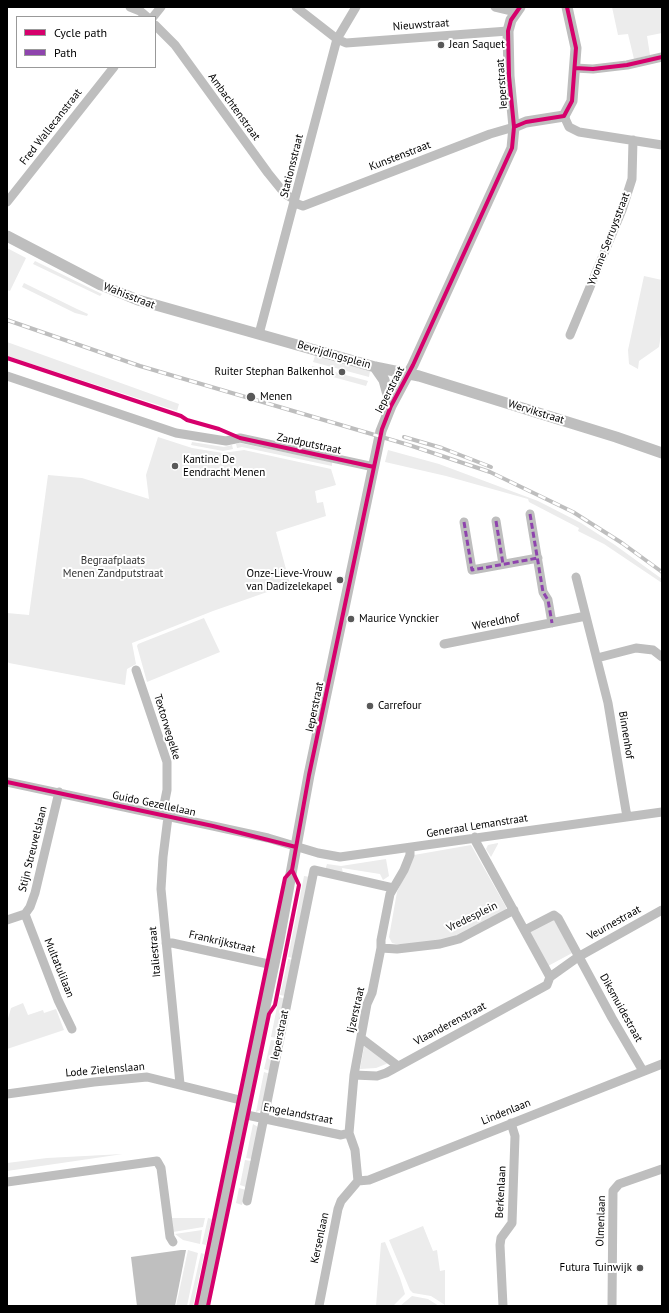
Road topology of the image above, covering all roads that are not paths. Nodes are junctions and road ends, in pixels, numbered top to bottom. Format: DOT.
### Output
graph roads {
  1 [pos="130,7"];
  2 [pos="161,7"];
  3 [pos="296,7"];
  4 [pos="356,7"];
  5 [pos="495,7"];
  6 [pos="567,7"];
  7 [pos="518,10"];
  8 [pos="145,16"];
  9 [pos="154,16"];
  10 [pos="156,26"];
  11 [pos="508,31"];
  12 [pos="337,39"];
  13 [pos="662,57"];
  14 [pos="113,68"];
  15 [pos="575,68"];
  16 [pos="564,116"];
  17 [pos="514,127"];
  18 [pos="633,140"];
  19 [pos="662,145"];
  20 [pos="7,202"];
  21 [pos="295,202"];
  22 [pos="7,236"];
  23 [pos="259,334"];
  24 [pos="570,335"];
  25 [pos="375,367"];
  26 [pos="409,374"];
  27 [pos="7,376"];
  28 [pos="391,406"];
  29 [pos="662,453"];
  30 [pos="374,467"];
  31 [pos="530,514"];
  32 [pos="496,521"];
  33 [pos="464,522"];
  34 [pos="538,558"];
  35 [pos="503,564"];
  36 [pos="576,578"];
  37 [pos="586,616"];
  38 [pos="552,623"];
  39 [pos="444,644"];
  40 [pos="662,657"];
  41 [pos="597,658"];
  42 [pos="136,670"];
  43 [pos="7,782"];
  44 [pos="59,792"];
  45 [pos="662,812"];
  46 [pos="165,816"];
  47 [pos="627,817"];
  48 [pos="475,837"];
  49 [pos="296,847"];
  50 [pos="410,849"];
  51 [pos="393,888"];
  52 [pos="514,910"];
  53 [pos="662,910"];
  54 [pos="25,914"];
  55 [pos="7,920"];
  56 [pos="525,930"];
  57 [pos="166,943"];
  58 [pos="381,948"];
  59 [pos="578,957"];
  60 [pos="273,965"];
  61 [pos="550,977"];
  62 [pos="72,1029"];
  63 [pos="361,1038"];
  64 [pos="662,1064"];
  65 [pos="398,1066"];
  66 [pos="643,1071"];
  67 [pos="354,1075"];
  68 [pos="180,1084"];
  69 [pos="7,1094"];
  70 [pos="244,1101"];
  71 [pos="242,1114"];
  72 [pos="263,1119"];
  73 [pos="511,1123"];
  74 [pos="349,1133"];
  75 [pos="662,1169"];
  76 [pos="358,1181"];
  77 [pos="7,1182"];
  78 [pos="247,1201"];
  79 [pos="173,1242"];
  80 [pos="202,1306"];
  81 [pos="319,1306"];
  82 [pos="502,1306"];
  83 [pos="612,1306"];
  1 -- 8 [label="street"];
  2 -- 9 [label="street"];
  3 -- 12 [label="street"];
  4 -- 12 [label="street, Stationsstraat"];
  5 -- 7 [label="street"];
  6 -- 15 [label="street"];
  7 -- 11 [label="street, Ieperstraat"];
  10 -- 21 [label="street, Ambachtenstraat"];
  11 -- 12 [label="street, Nieuwstraat"];
  11 -- 17 [label="street, Ieperstraat"];
  12 -- 21 [label="street, Stationsstraat"];
  13 -- 15 [label="street"];
  14 -- 20 [label="street, Fred Wallecanstraat"];
  15 -- 16 [label="street"];
  16 -- 17 [label="street"];
  16 -- 18 [label="street"];
  17 -- 21 [label="street, Kunstenstraat"];
  17 -- 26 [label="street, Ieperstraat"];
  18 -- 19 [label="street"];
  18 -- 24 [label="street, Yvonne Serruysstraat"];
  21 -- 23 [label="street, Stationsstraat"];
  22 -- 23 [label="street, Wahisstraat"];
  23 -- 25 [label="street, Bevrijdingsplein"];
  25 -- 26 [label="street, Bevrijdingsplein"];
  25 -- 28 [label="street"];
  26 -- 28 [label="street, Ieperstraat"];
  26 -- 29 [label="street, Wervikstraat"];
  27 -- 30 [label="street, Zandputstraat"];
  28 -- 30 [label="street, Ieperstraat"];
  30 -- 49 [label="street, Ieperstraat"];
  31 -- 34 [label="street"];
  32 -- 35 [label="street"];
  33 -- 35 [label="street"];
  34 -- 35 [label="street"];
  34 -- 38 [label="street"];
  36 -- 37 [label="street, Binnenhof"];
  37 -- 38 [label="street, Wereldhof"];
  37 -- 41 [label="street, Binnenhof"];
  38 -- 39 [label="street, Wereldhof"];
  40 -- 41 [label="street"];
  41 -- 47 [label="street, Binnenhof"];
  42 -- 46 [label="street, Textorwegelke"];
  43 -- 44 [label="street, Guido Gezellelaan"];
  44 -- 46 [label="street, Guido Gezellelaan"];
  44 -- 54 [label="street, Stijn Streuvelslaan"];
  45 -- 47 [label="street, Generaal Lemanstraat"];
  46 -- 49 [label="street, Guido Gezellelaan"];
  46 -- 57 [label="street, Italiestraat"];
  47 -- 48 [label="street, Generaal Lemanstraat"];
  48 -- 50 [label="street, Generaal Lemanstraat"];
  48 -- 52 [label="street, Vredesplein"];
  49 -- 50 [label="street, Generaal Lemanstraat"];
  49 -- 60 [label="street, Ieperstraat"];
  50 -- 51 [label="street, Ijzerstraat"];
  51 -- 58 [label="street, Ijzerstraat"];
  51 -- 72 [label="street, Ieperstraat"];
  52 -- 56 [label="street"];
  52 -- 58 [label="street, Vredesplein"];
  53 -- 59 [label="street, Veurnestraat"];
  54 -- 55 [label="street"];
  54 -- 62 [label="street, Multatulilaan"];
  56 -- 59 [label="street, Diksmuidestraat"];
  56 -- 61 [label="street"];
  57 -- 60 [label="street, Frankrijkstraat"];
  57 -- 68 [label="street, Italiestraat"];
  58 -- 63 [label="street, Ijzerstraat"];
  59 -- 61 [label="street, Veurnestraat"];
  59 -- 66 [label="street, Diksmuidestraat"];
  60 -- 70 [label="street, Ieperstraat"];
  61 -- 65 [label="street, Vlaanderenstraat"];
  63 -- 65 [label="street"];
  63 -- 67 [label="street, Ijzerstraat"];
  64 -- 66 [label="street, Lindenlaan"];
  65 -- 67 [label="street, Vlaanderenstraat"];
  66 -- 73 [label="street, Lindenlaan"];
  67 -- 74 [label="street, Ijzerstraat"];
  68 -- 69 [label="street, Lode Zielenslaan"];
  68 -- 70 [label="street, Lode Zielenslaan"];
  70 -- 71 [label="street, Ieperstraat"];
  71 -- 72 [label="street, Engelandstraat"];
  71 -- 80 [label="street, Ieperstraat"];
  72 -- 74 [label="street, Engelandstraat"];
  72 -- 78 [label="street, Ieperstraat"];
  73 -- 76 [label="street, Lindenlaan"];
  73 -- 82 [label="street, Berkenlaan"];
  74 -- 76 [label="street, Ijzerstraat"];
  75 -- 83 [label="street, Olmenlaan"];
  76 -- 81 [label="street, Kersenlaan"];
  77 -- 79 [label="street"];
}
